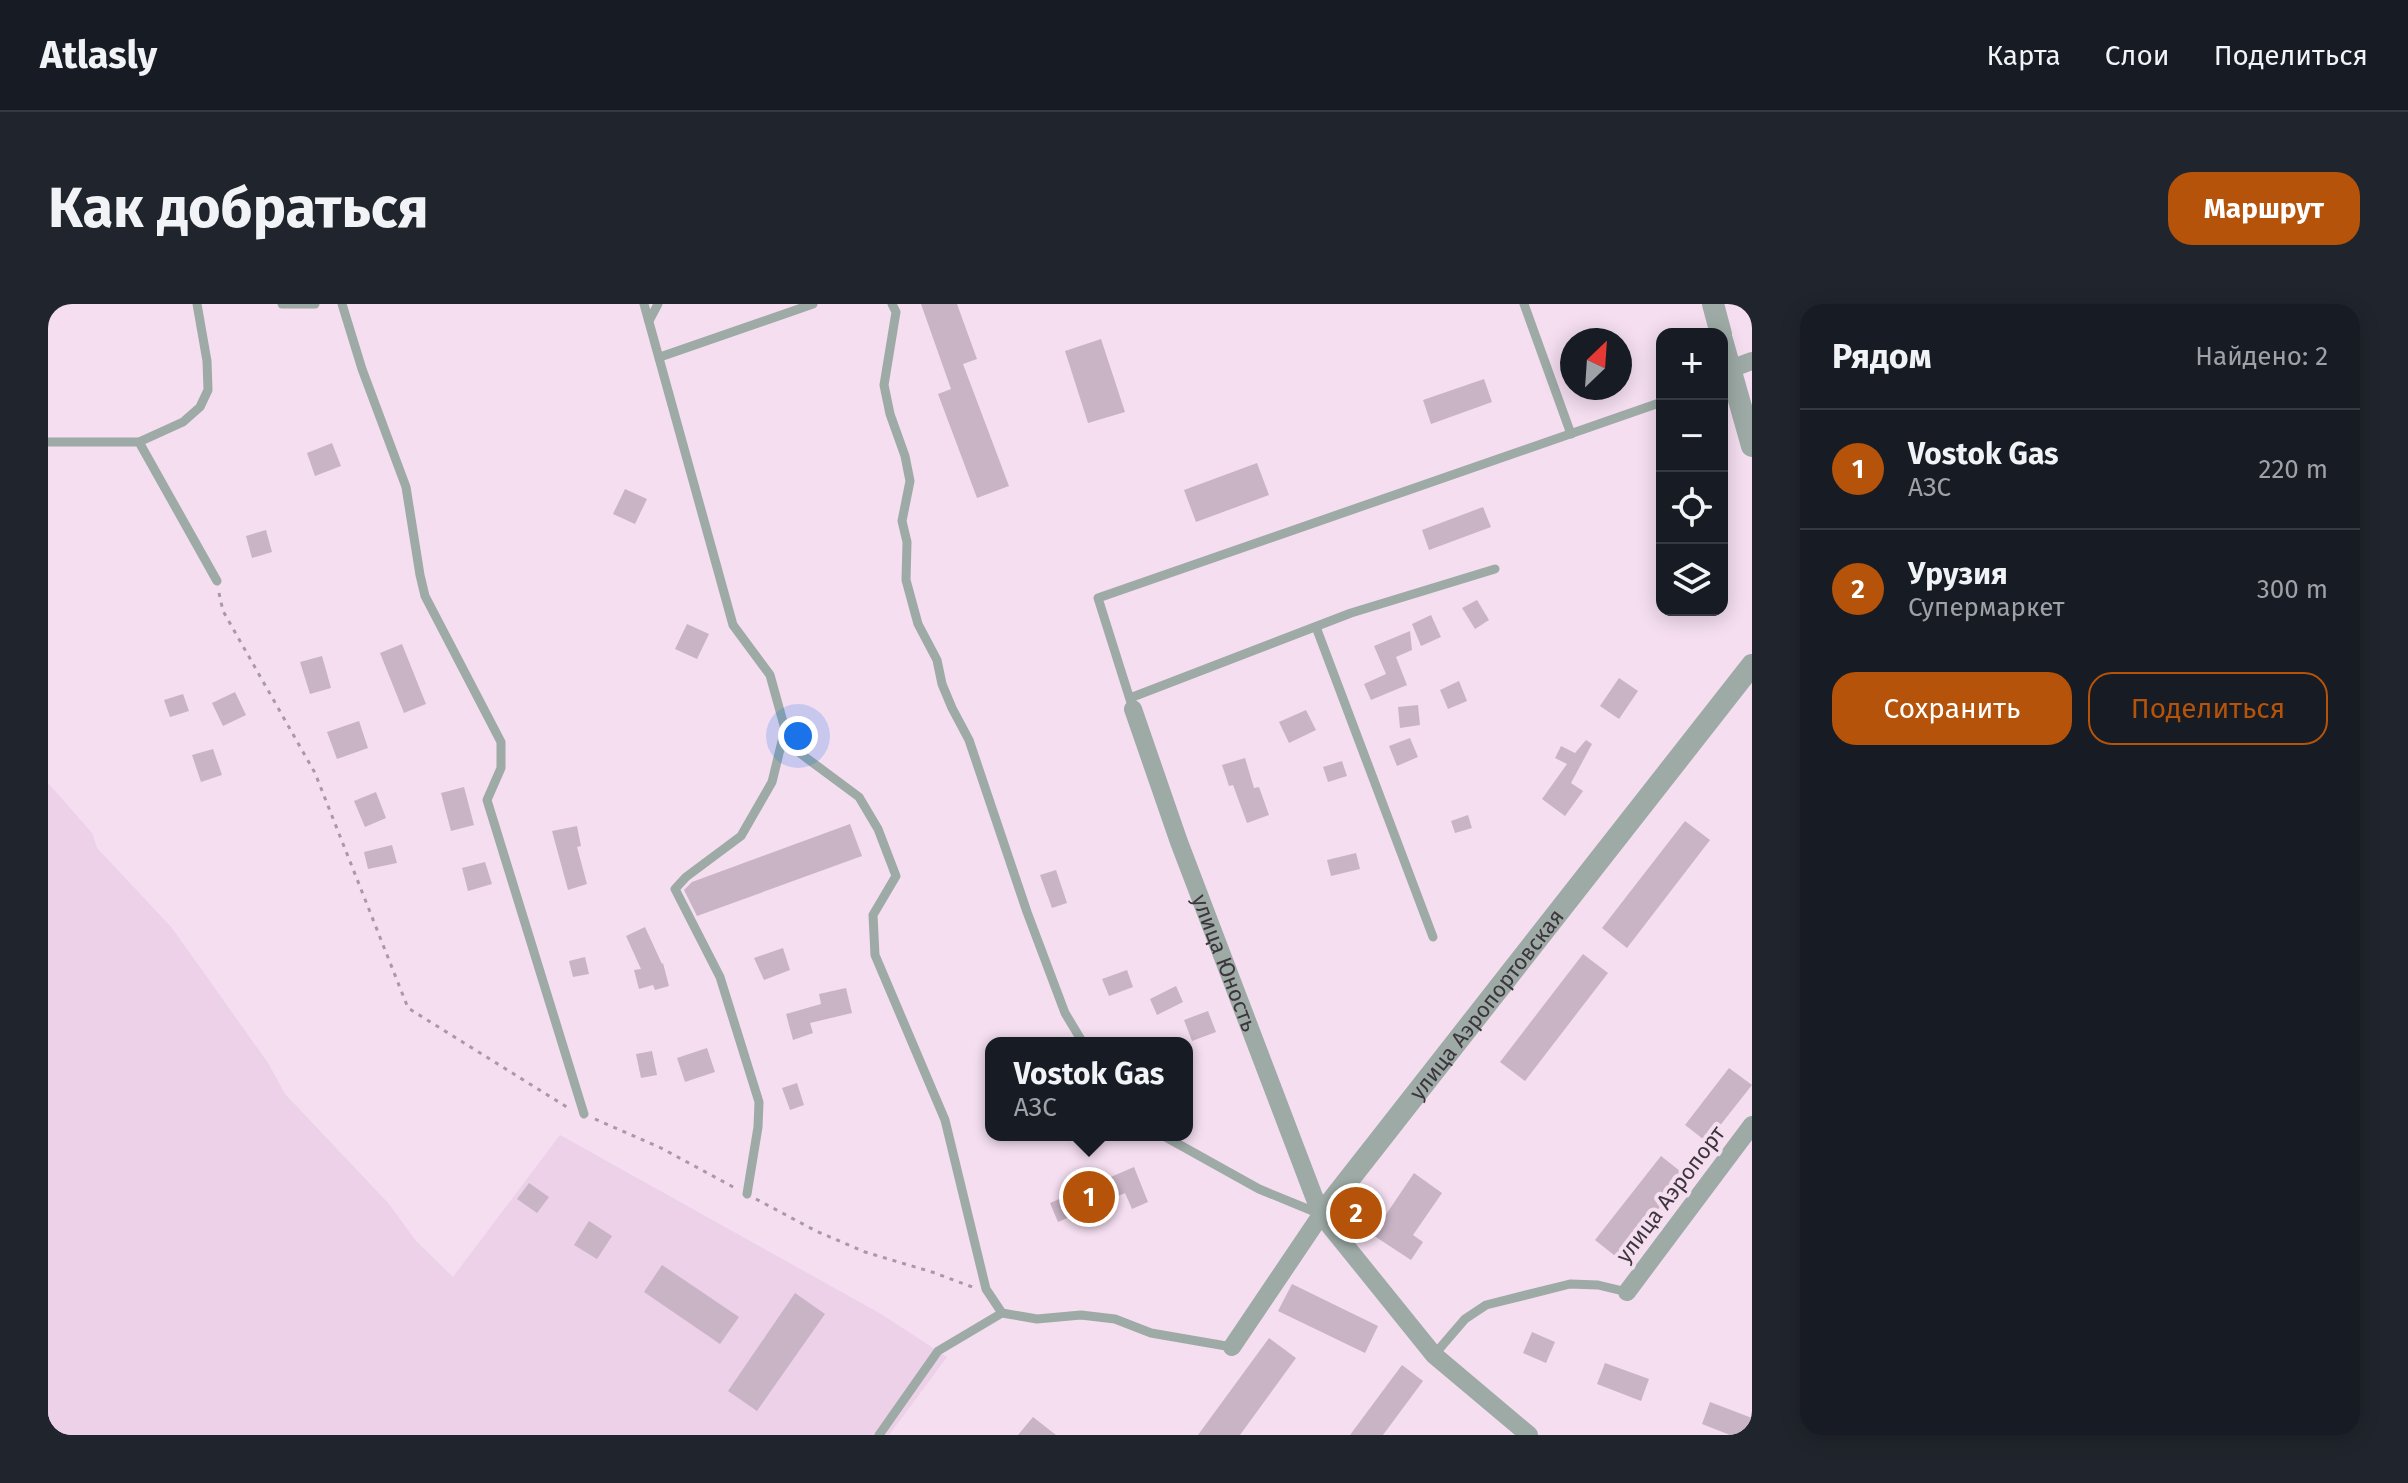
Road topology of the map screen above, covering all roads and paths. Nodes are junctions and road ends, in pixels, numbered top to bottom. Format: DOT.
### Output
graph roads {
  1 [pos="197,304"];
  2 [pos="282,304"];
  3 [pos="315,304"];
  4 [pos="342,304"];
  5 [pos="644,304"];
  6 [pos="658,304"];
  7 [pos="813,304"];
  8 [pos="892,304"];
  9 [pos="1524,304"];
  10 [pos="1713,304"];
  11 [pos="649,321"];
  12 [pos="1719,328"];
  13 [pos="660,357"];
  14 [pos="1752,361"];
  15 [pos="1728,371"];
  16 [pos="1728,378"];
  17 [pos="1656,404"];
  18 [pos="1571,434"];
  19 [pos="48,442"];
  20 [pos="139,442"];
  21 [pos="1752,446"];
  22 [pos="1495,569"];
  23 [pos="217,581"];
  24 [pos="1316,627"];
  25 [pos="1752,666"];
  26 [pos="1132,704"];
  27 [pos="785,729"];
  28 [pos="1433,937"];
  29 [pos="1079,1037"];
  30 [pos="584,1114"];
  31 [pos="1752,1125"];
  32 [pos="1173,1141"];
  33 [pos="747,1194"];
  34 [pos="1321,1215"];
  35 [pos="986,1289"];
  36 [pos="1627,1292"];
  37 [pos="1002,1313"];
  38 [pos="1232,1347"];
  39 [pos="1434,1355"];
  40 [pos="879,1435"];
  41 [pos="1529,1435"];
  1 -- 20 [label="lane"];
  2 -- 3 [label="lane"];
  4 -- 30 [label="lane"];
  5 -- 11 [label="lane"];
  6 -- 11 [label="lane"];
  7 -- 13 [label="lane"];
  8 -- 29 [label="lane"];
  9 -- 18 [label="lane"];
  10 -- 12 [label="street"];
  11 -- 13 [label="lane"];
  13 -- 27 [label="lane"];
  14 -- 15 [label="street"];
  16 -- 21 [label="street"];
  17 -- 18 [label="lane"];
  18 -- 26 [label="lane"];
  19 -- 20 [label="lane"];
  20 -- 23 [label="lane"];
  22 -- 24 [label="lane"];
  23 -- 30 [label="path"];
  24 -- 26 [label="lane"];
  24 -- 28 [label="lane"];
  25 -- 34 [label="street, улица Аэропортовская"];
  26 -- 34 [label="street, улица Юность"];
  27 -- 33 [label="lane"];
  27 -- 35 [label="lane"];
  30 -- 33 [label="path"];
  31 -- 36 [label="street, улица Аэропорт"];
  32 -- 34 [label="lane"];
  33 -- 35 [label="path"];
  34 -- 38 [label="street, улица Аэропортовская"];
  34 -- 39 [label="street, улица Юность"];
  35 -- 37 [label="lane"];
  36 -- 39 [label="lane"];
  37 -- 38 [label="lane"];
  37 -- 40 [label="lane"];
  39 -- 41 [label="street, улица Юность"];
}
